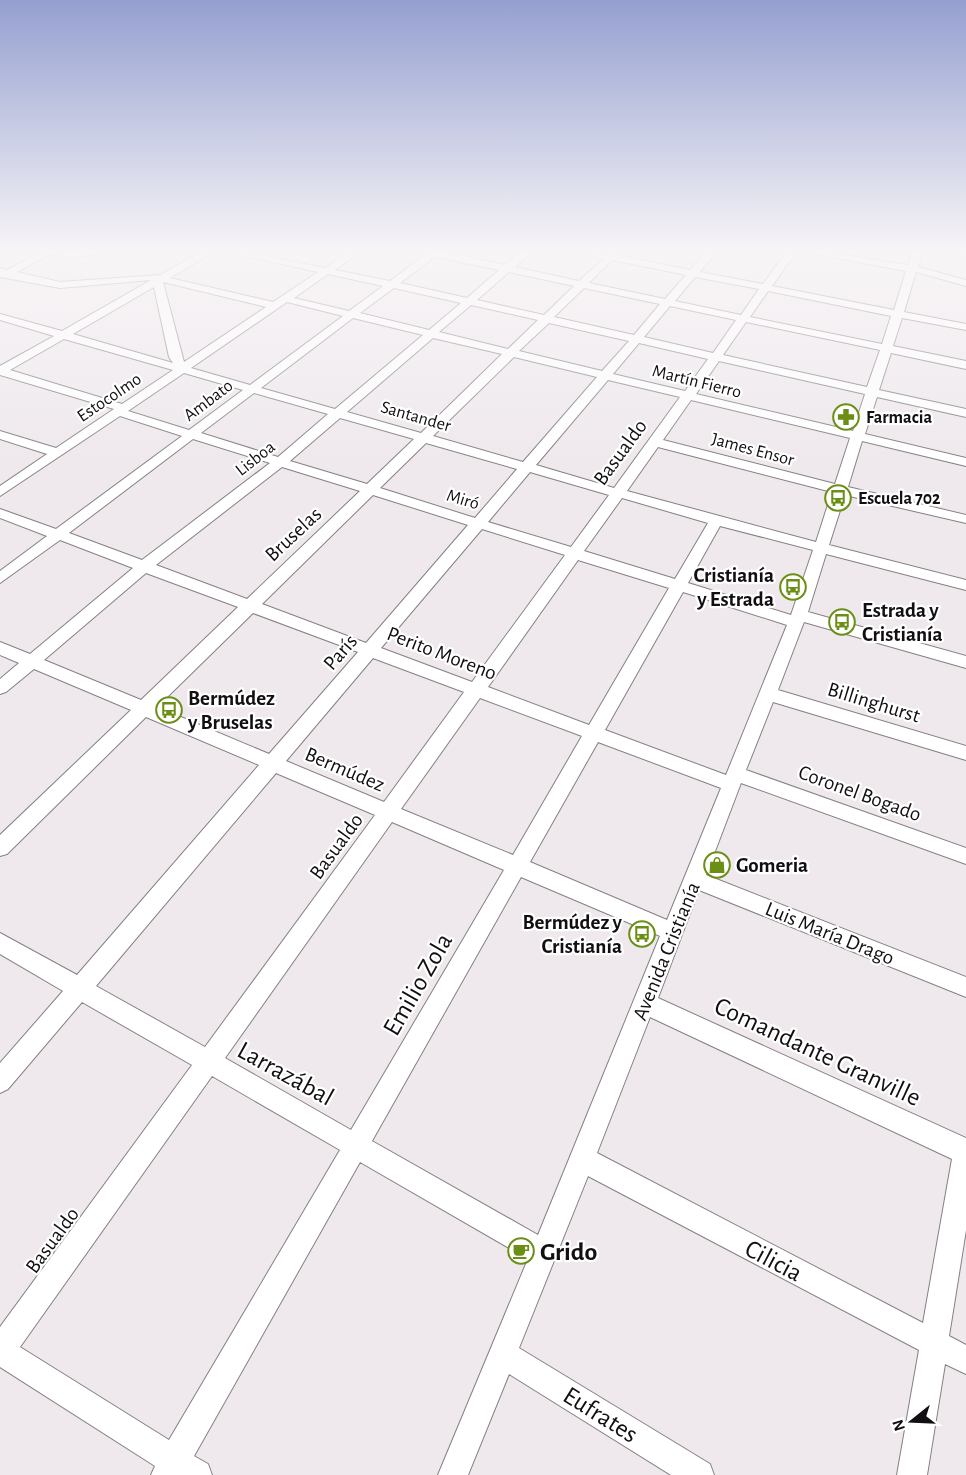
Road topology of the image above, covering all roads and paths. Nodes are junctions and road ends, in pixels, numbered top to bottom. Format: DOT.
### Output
graph roads {
  1 [pos="11,320"];
  2 [pos="90,320"];
  3 [pos="166,320"];
  4 [pos="250,320"];
  5 [pos="345,320"];
  6 [pos="371,320"];
  7 [pos="447,320"];
  8 [pos="545,320"];
  9 [pos="654,320"];
  10 [pos="743,320"];
  11 [pos="748,320"];
  12 [pos="896,320"];
  13 [pos="925,320"];
  14 [pos="966,327"];
  15 [pos="65,334"];
  16 [pos="430,334"];
  17 [pos="637,340"];
  18 [pos="886,350"];
  19 [pos="510,354"];
  20 [pos="715,358"];
  21 [pos="174,363"];
  22 [pos="966,365"];
  23 [pos="0,371"];
  24 [pos="603,376"];
  25 [pos="253,389"];
  26 [pos="871,394"];
  27 [pos="686,397"];
  28 [pos="121,410"];
  29 [pos="338,413"];
  30 [pos="966,413"];
  31 [pos="0,435"];
  32 [pos="191,435"];
  33 [pos="424,437"];
  34 [pos="856,437"];
  35 [pos="655,442"];
  36 [pos="57,453"];
  37 [pos="966,462"];
  38 [pos="279,463"];
  39 [pos="528,467"];
  40 [pos="841,490"];
  41 [pos="0,492"];
  42 [pos="370,492"];
  43 [pos="618,492"];
  44 [pos="0,513"];
  45 [pos="966,519"];
  46 [pos="716,521"];
  47 [pos="478,525"];
  48 [pos="58,535"];
  49 [pos="822,549"];
  50 [pos="575,554"];
  51 [pos="145,566"];
  52 [pos="0,578"];
  53 [pos="966,585"];
  54 [pos="678,586"];
  55 [pos="248,605"];
  56 [pos="798,619"];
  57 [pos="0,648"];
  58 [pos="372,650"];
  59 [pos="32,661"];
  60 [pos="966,662"];
  61 [pos="0,688"];
  62 [pos="475,690"];
  63 [pos="769,694"];
  64 [pos="142,708"];
  65 [pos="595,734"];
  66 [pos="966,753"];
  67 [pos="273,763"];
  68 [pos="735,779"];
  69 [pos="389,812"];
  70 [pos="0,848"];
  71 [pos="966,856"];
  72 [pos="518,868"];
  73 [pos="694,879"];
  74 [pos="673,932"];
  75 [pos="0,943"];
  76 [pos="966,987"];
  77 [pos="81,988"];
  78 [pos="645,1003"];
  79 [pos="209,1063"];
  80 [pos="0,1081"];
  81 [pos="356,1144"];
  82 [pos="966,1152"];
  83 [pos="582,1160"];
  84 [pos="544,1252"];
  85 [pos="933,1343"];
  86 [pos="0,1351"];
  87 [pos="503,1354"];
  88 [pos="966,1360"];
  89 [pos="179,1470"];
  90 [pos="453,1475"];
  91 [pos="699,1475"];
  92 [pos="912,1475"];
  1 -- 15 [label="street, Santander"];
  2 -- 15 [label="street"];
  3 -- 21 [label="street"];
  4 -- 21 [label="street, Estocolmo"];
  5 -- 25 [label="street, Ambato"];
  6 -- 16 [label="street, Martín Fierro"];
  7 -- 16 [label="street, Lisboa"];
  8 -- 17 [label="street"];
  8 -- 19 [label="street, Bruselas"];
  9 -- 17 [label="street, París"];
  10 -- 20 [label="street, Basualdo"];
  11 -- 18 [label="street"];
  12 -- 18 [label="street, Avenida Cristianía"];
  13 -- 14 [label="street"];
  15 -- 21 [label="street, Santander"];
  15 -- 23 [label="street"];
  16 -- 19 [label="street, Martín Fierro"];
  16 -- 29 [label="street, Lisboa"];
  17 -- 20 [label="street"];
  17 -- 24 [label="street, París"];
  18 -- 22 [label="street"];
  18 -- 26 [label="street, Avenida Cristianía"];
  19 -- 24 [label="street, Martín Fierro"];
  19 -- 33 [label="street, Bruselas"];
  20 -- 26 [label="street"];
  20 -- 27 [label="street, Basualdo"];
  21 -- 25 [label="street, Santander"];
  21 -- 28 [label="street, Estocolmo"];
  23 -- 28 [label="street, Miró"];
  24 -- 27 [label="street, Martín Fierro"];
  24 -- 39 [label="street, París"];
  25 -- 29 [label="street, Santander"];
  25 -- 32 [label="street, Ambato"];
  26 -- 30 [label="street"];
  26 -- 34 [label="street, Avenida Cristianía"];
  27 -- 34 [label="street, Martín Fierro"];
  27 -- 35 [label="street, Basualdo"];
  28 -- 32 [label="street, Miró"];
  28 -- 36 [label="street, Estocolmo"];
  29 -- 33 [label="street, Santander"];
  29 -- 38 [label="street, Lisboa"];
  31 -- 36 [label="street"];
  32 -- 38 [label="street, Miró"];
  32 -- 48 [label="street, Ambato"];
  33 -- 39 [label="street, Santander"];
  33 -- 42 [label="street, Bruselas"];
  34 -- 37 [label="street, Martín Fierro"];
  34 -- 40 [label="street, Avenida Cristianía"];
  35 -- 40 [label="street, James Ensor"];
  35 -- 43 [label="street, Basualdo"];
  36 -- 41 [label="street, Estocolmo"];
  38 -- 42 [label="street, Miró"];
  38 -- 51 [label="street, Lisboa"];
  39 -- 43 [label="street, Santander"];
  39 -- 47 [label="street, París"];
  40 -- 45 [label="street, James Ensor"];
  40 -- 49 [label="street, Avenida Cristianía"];
  42 -- 47 [label="street, Miró"];
  42 -- 55 [label="street, Bruselas"];
  43 -- 46 [label="street, Santander"];
  43 -- 50 [label="street, Basualdo"];
  44 -- 48 [label="street, Perito Moreno"];
  46 -- 49 [label="street, Santander"];
  46 -- 54 [label="street, Emilio Zola"];
  47 -- 50 [label="street, Miró"];
  47 -- 58 [label="street, París"];
  48 -- 51 [label="street, Perito Moreno"];
  48 -- 52 [label="street, Ambato"];
  49 -- 53 [label="street, Santander"];
  49 -- 56 [label="street, Avenida Cristianía"];
  50 -- 54 [label="street, Miró"];
  50 -- 62 [label="street, Basualdo"];
  51 -- 55 [label="street, Perito Moreno"];
  51 -- 59 [label="street, Lisboa"];
  54 -- 56 [label="street, Miró"];
  54 -- 65 [label="street, Emilio Zola"];
  55 -- 58 [label="street, Perito Moreno"];
  55 -- 64 [label="street, Bruselas"];
  56 -- 60 [label="street, Miró"];
  56 -- 63 [label="street, Avenida Cristianía"];
  57 -- 59 [label="street, Bermúdez"];
  58 -- 62 [label="street, Perito Moreno"];
  58 -- 67 [label="street, París"];
  59 -- 61 [label="street, Lisboa"];
  59 -- 64 [label="street, Bermúdez"];
  62 -- 65 [label="street, Perito Moreno"];
  62 -- 69 [label="street, Basualdo"];
  63 -- 66 [label="street, Billinghurst"];
  63 -- 68 [label="street, Avenida Cristianía"];
  64 -- 67 [label="street, Bermúdez"];
  64 -- 70 [label="street, Bruselas"];
  65 -- 68 [label="street, Perito Moreno"];
  65 -- 72 [label="street, Emilio Zola"];
  67 -- 69 [label="street, Bermúdez"];
  67 -- 77 [label="street, París"];
  68 -- 71 [label="street, Coronel Bogado"];
  68 -- 73 [label="street, Avenida Cristianía"];
  69 -- 72 [label="street, Bermúdez"];
  69 -- 79 [label="street, Basualdo"];
  72 -- 74 [label="street, Bermúdez"];
  72 -- 81 [label="street, Emilio Zola"];
  73 -- 74 [label="street, Avenida Cristianía"];
  73 -- 76 [label="street, Luis María Drago"];
  74 -- 78 [label="street, Avenida Cristianía"];
  75 -- 77 [label="street, Larrazábal"];
  77 -- 79 [label="street, Larrazábal"];
  77 -- 80 [label="street, París"];
  78 -- 82 [label="street, Comandante Granville"];
  78 -- 83 [label="street, Avenida Cristianía"];
  79 -- 81 [label="street, Larrazábal"];
  79 -- 86 [label="street, Basualdo"];
  81 -- 84 [label="street, Larrazábal"];
  81 -- 89 [label="street, Emilio Zola"];
  82 -- 85 [label="street"];
  83 -- 84 [label="street, Avenida Cristianía"];
  83 -- 85 [label="street, Cilicia"];
  84 -- 87 [label="street, Avenida Cristianía"];
  85 -- 88 [label="street, Cilicia"];
  85 -- 92 [label="street"];
  86 -- 89 [label="street"];
  87 -- 90 [label="street, Avenida Cristianía"];
  87 -- 91 [label="street, Eufrates"];
}
